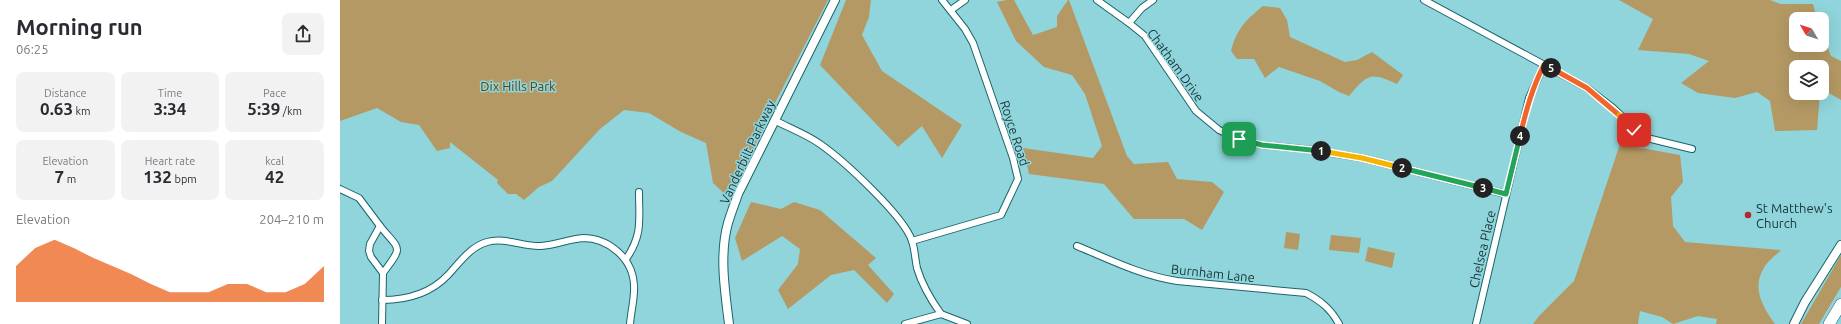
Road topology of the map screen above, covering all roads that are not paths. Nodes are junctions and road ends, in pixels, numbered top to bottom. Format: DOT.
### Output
graph roads {
  1 [pos="835,0"];
  2 [pos="942,0"];
  3 [pos="965,0"];
  4 [pos="1097,0"];
  5 [pos="1153,0"];
  6 [pos="1424,0"];
  7 [pos="951,10"];
  8 [pos="1129,23"];
  9 [pos="1544,65"];
  10 [pos="774,120"];
  11 [pos="1692,149"];
  12 [pos="340,189"];
  13 [pos="639,192"];
  14 [pos="1506,194"];
  15 [pos="380,226"];
  16 [pos="912,241"];
  17 [pos="1841,245"];
  18 [pos="1077,246"];
  19 [pos="626,258"];
  20 [pos="383,273"];
  21 [pos="382,300"];
  22 [pos="1841,304"];
  23 [pos="941,314"];
  24 [pos="382,324"];
  25 [pos="630,324"];
  26 [pos="729,324"];
  27 [pos="905,324"];
  28 [pos="967,324"];
  29 [pos="1339,324"];
  30 [pos="1476,324"];
  31 [pos="1794,324"];
  32 [pos="1830,324"];
  1 -- 10 [label="main road, Vanderbilt Parkway"];
  2 -- 7 [label="street, Royce Road"];
  3 -- 7 [label="street"];
  4 -- 8 [label="street, Chatham Drive"];
  5 -- 8 [label="street"];
  6 -- 9 [label="street"];
  7 -- 16 [label="street, Royce Road"];
  8 -- 14 [label="street, Chatham Drive"];
  9 -- 11 [label="street"];
  9 -- 14 [label="street, Chelsea Place"];
  10 -- 16 [label="street"];
  10 -- 26 [label="main road, Vanderbilt Parkway"];
  12 -- 15 [label="street"];
  13 -- 19 [label="street"];
  14 -- 30 [label="street, Chelsea Place"];
  15 -- 20 [label="street"];
  15 -- 20 [label="street"];
  16 -- 23 [label="street"];
  17 -- 31 [label="main road"];
  18 -- 29 [label="street, Burnham Lane"];
  19 -- 21 [label="street"];
  19 -- 25 [label="street"];
  20 -- 21 [label="street"];
  21 -- 24 [label="street"];
  22 -- 32 [label="highway"];
  23 -- 27 [label="street"];
  23 -- 28 [label="street"];
}
